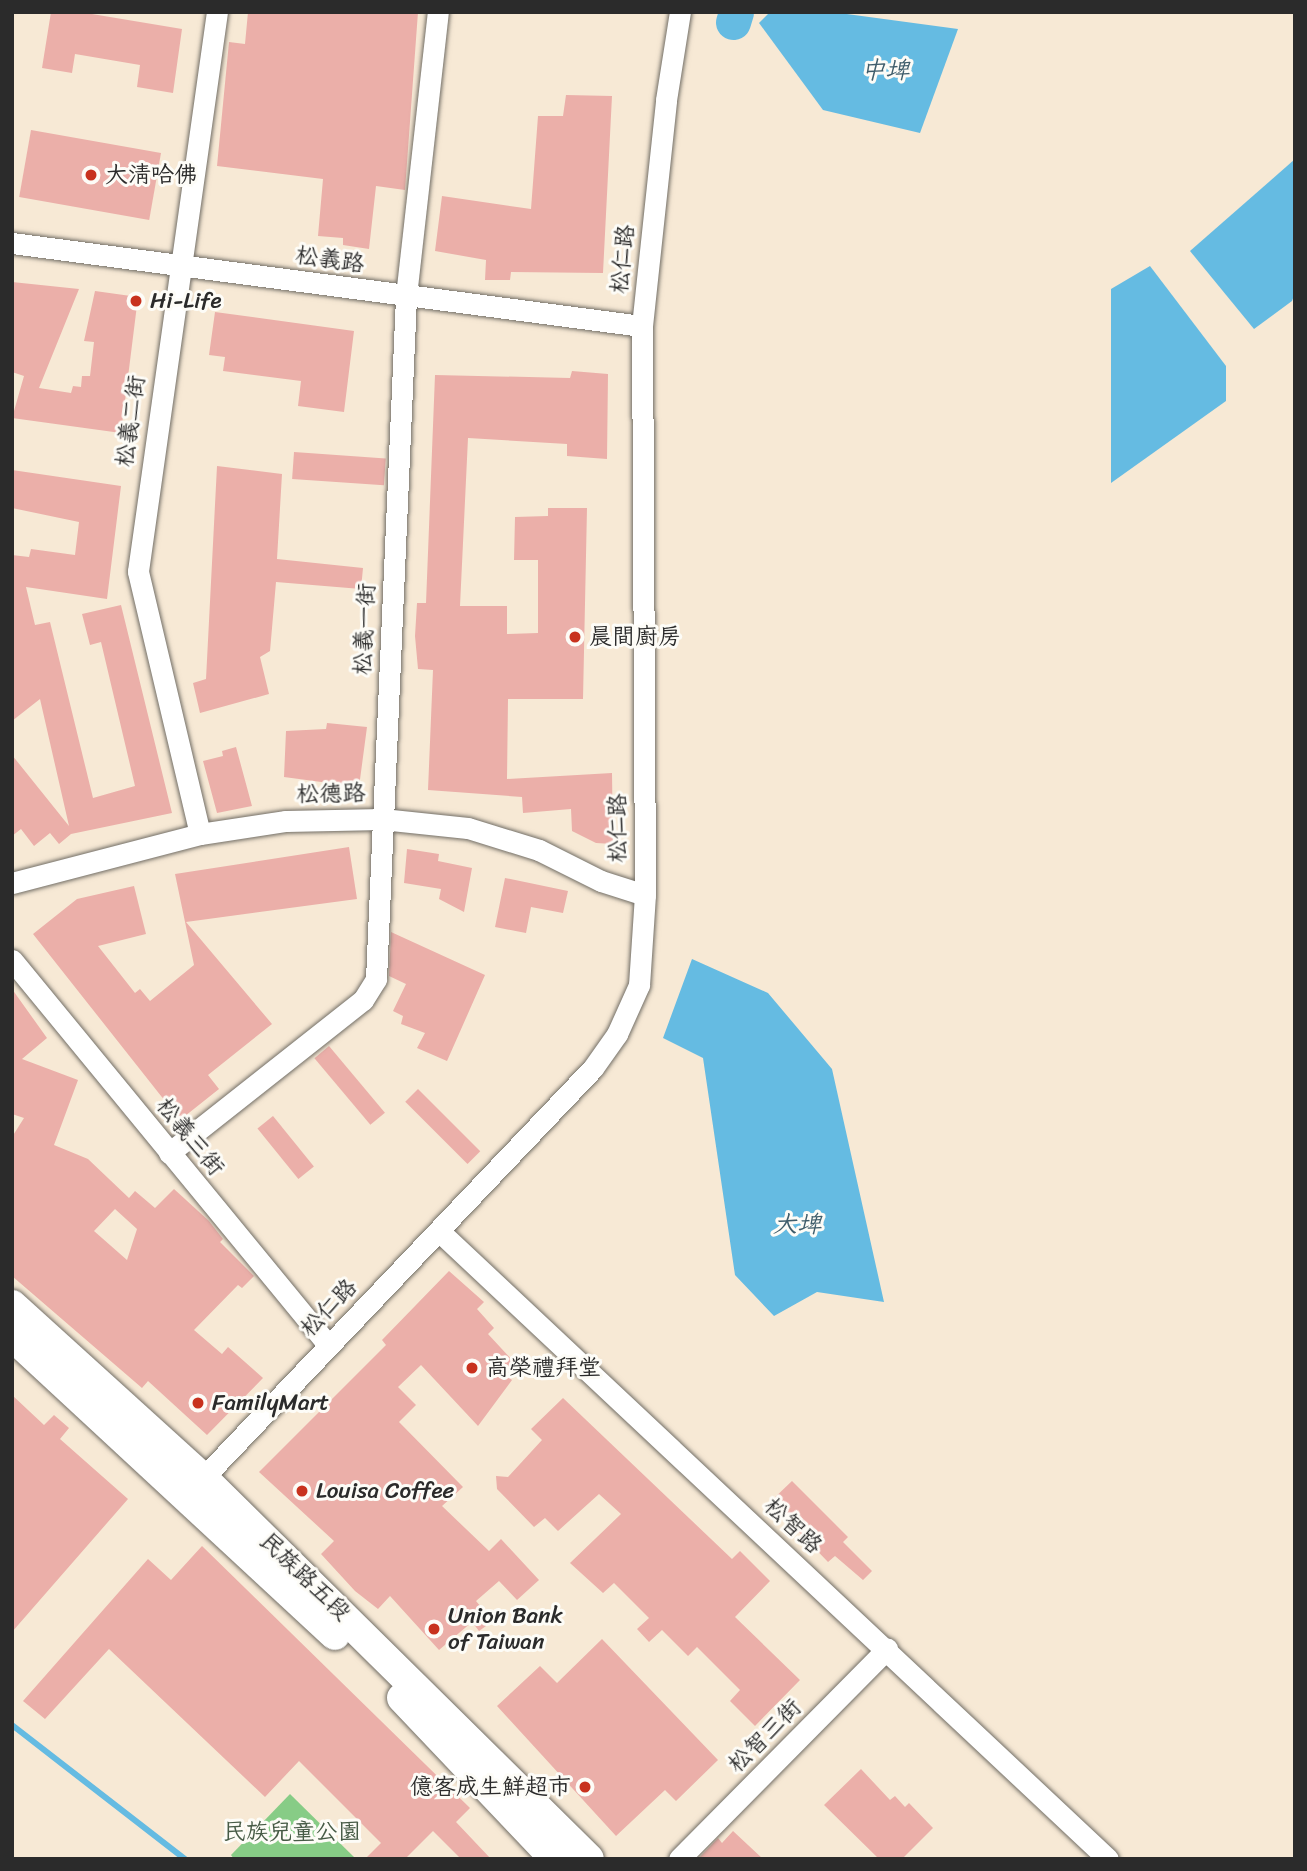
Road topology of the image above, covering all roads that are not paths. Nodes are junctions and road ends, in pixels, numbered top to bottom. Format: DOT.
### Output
graph roads {
  1 [pos="217,12"];
  2 [pos="438,12"];
  3 [pos="680,12"];
  4 [pos="12,243"];
  5 [pos="180,266"];
  6 [pos="406,296"];
  7 [pos="642,326"];
  8 [pos="382,819"];
  9 [pos="200,834"];
  10 [pos="12,883"];
  11 [pos="645,895"];
  12 [pos="12,960"];
  13 [pos="169,1153"];
  14 [pos="440,1232"];
  15 [pos="12,1305"];
  16 [pos="12,1336"];
  17 [pos="329,1346"];
  18 [pos="203,1478"];
  19 [pos="887,1649"];
  20 [pos="555,1859"];
  21 [pos="589,1859"];
  22 [pos="679,1859"];
  23 [pos="1108,1859"];
  1 -- 5 [label="street, 松義二街"];
  2 -- 6 [label="street, 松義一街"];
  3 -- 7 [label="street, 松仁路"];
  4 -- 5 [label="street, 松義路"];
  5 -- 6 [label="street, 松義路"];
  5 -- 9 [label="street, 松義二街"];
  6 -- 7 [label="street, 松義路"];
  6 -- 8 [label="street, 松義一街"];
  7 -- 11 [label="street, 松仁路"];
  8 -- 9 [label="street, 松德路"];
  8 -- 11 [label="street, 松德路"];
  8 -- 13 [label="street, 松義一街"];
  9 -- 10 [label="street, 松德路"];
  11 -- 14 [label="street, 松仁路"];
  12 -- 13 [label="street, 松義三街"];
  13 -- 17 [label="street, 松義三街"];
  14 -- 17 [label="street, 松仁路"];
  14 -- 19 [label="street, 松智路"];
  15 -- 18 [label="main road, 民族路五段"];
  16 -- 20 [label="main road, 民族路五段"];
  17 -- 18 [label="street, 松仁路"];
  18 -- 21 [label="main road, 民族路五段"];
  19 -- 22 [label="street, 松智三街"];
  19 -- 23 [label="street, 松智路"];
}
